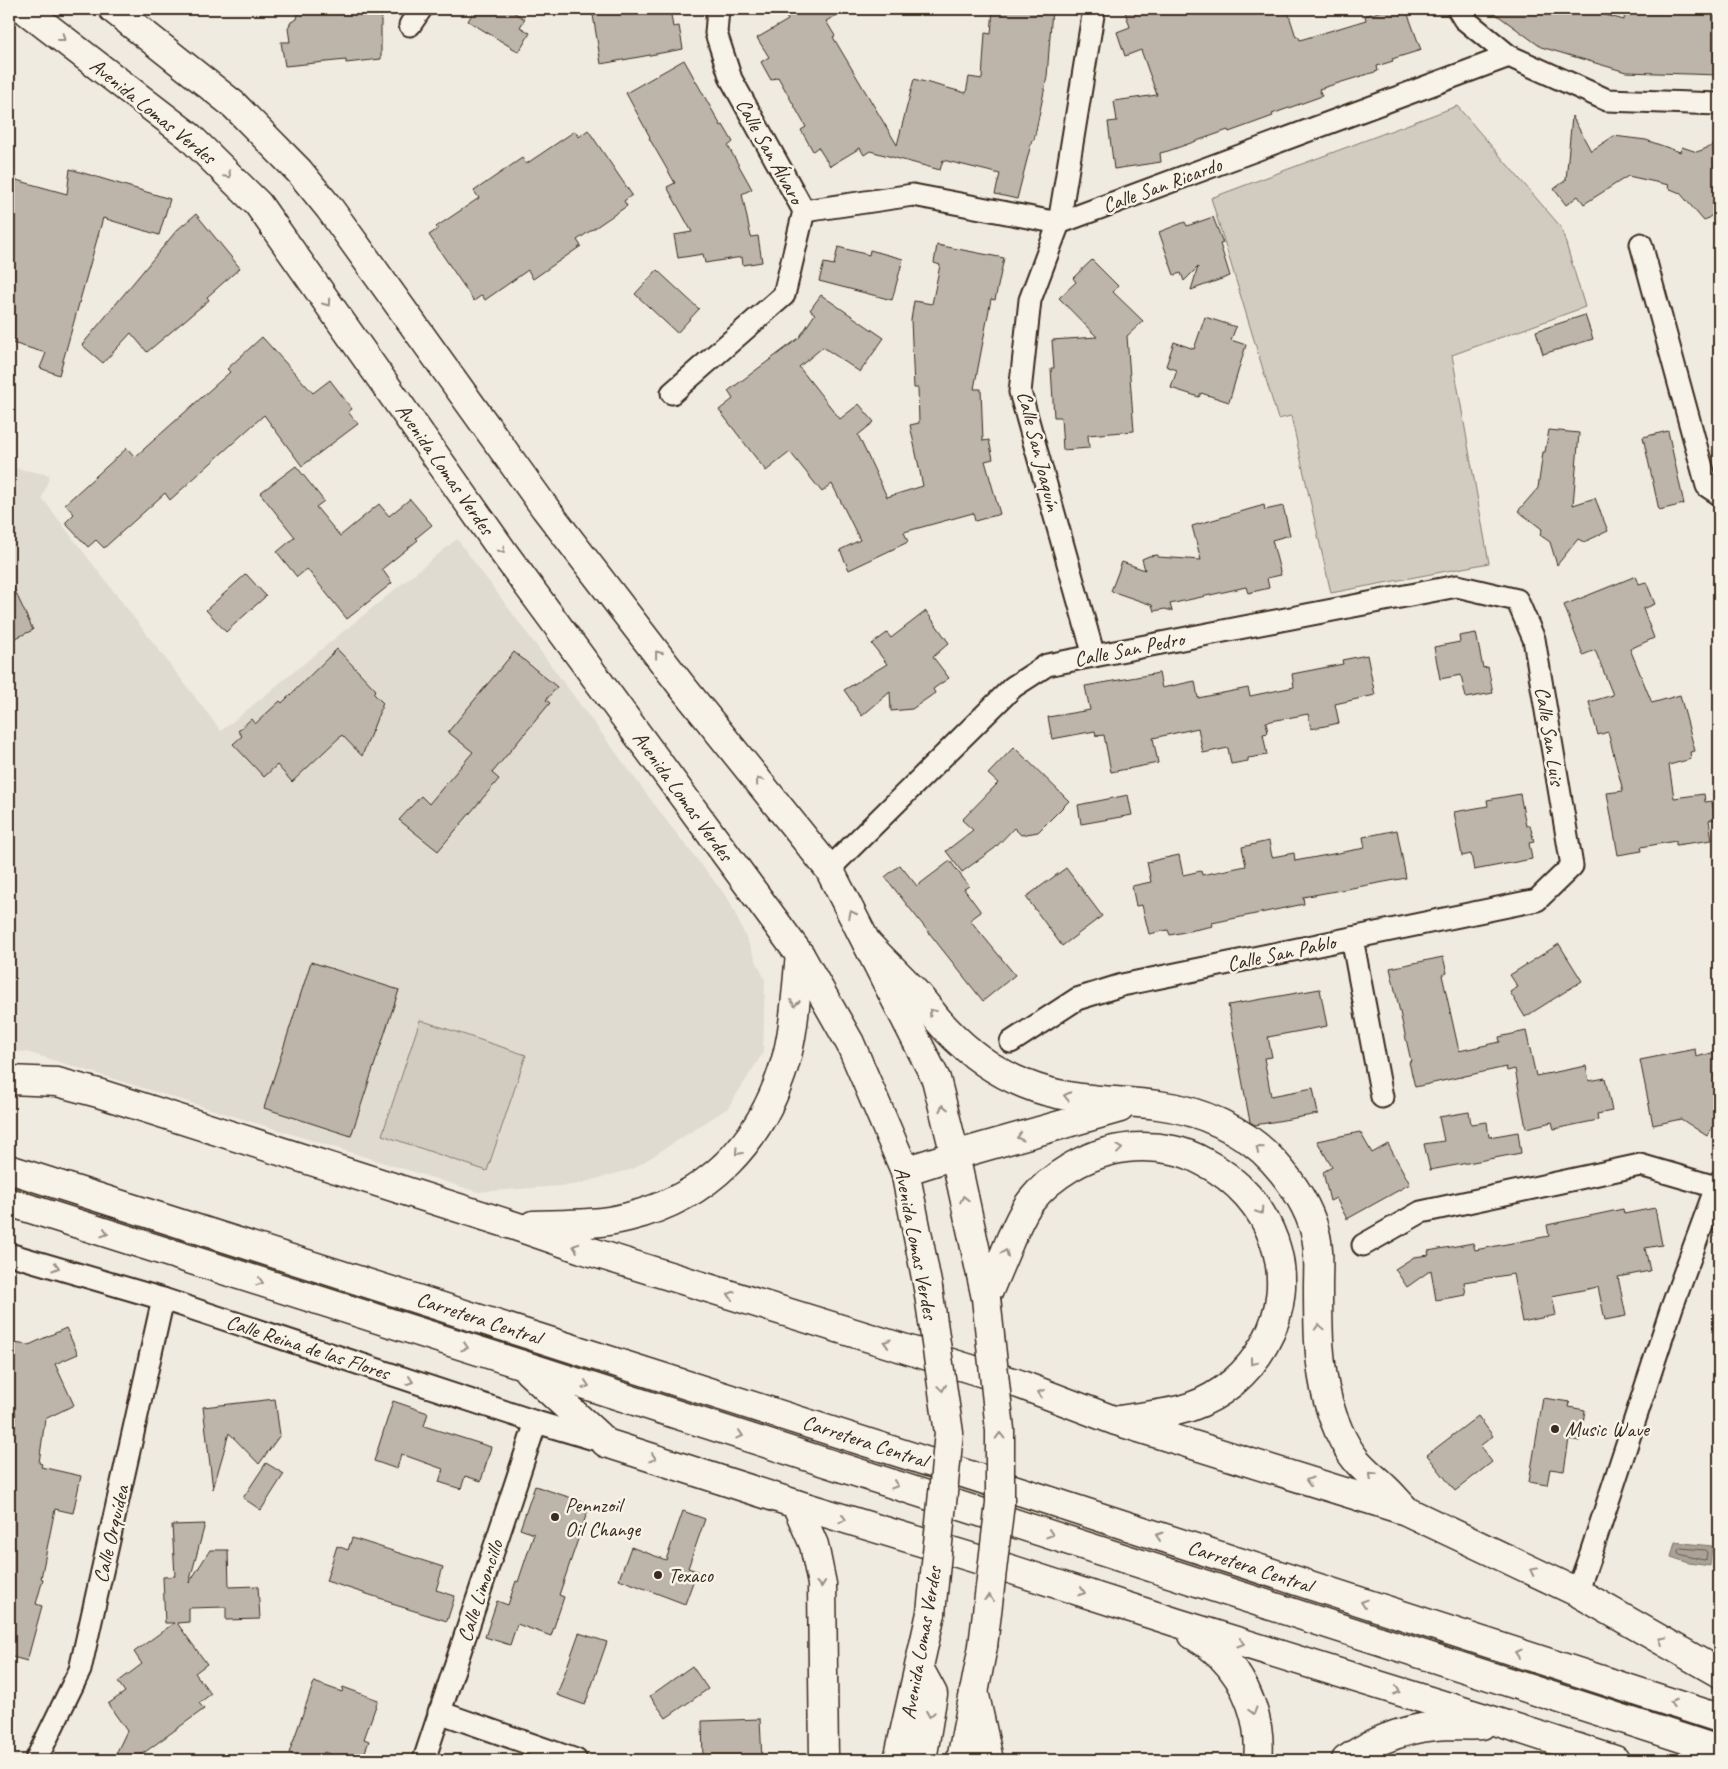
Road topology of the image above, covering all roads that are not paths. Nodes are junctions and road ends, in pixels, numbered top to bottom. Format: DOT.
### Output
graph roads {
  1 [pos="24,9"];
  2 [pos="113,9"];
  3 [pos="718,9"];
  4 [pos="1094,9"];
  5 [pos="1458,9"];
  6 [pos="1509,56"];
  7 [pos="1719,104"];
  8 [pos="804,211"];
  9 [pos="1059,223"];
  10 [pos="1641,244"];
  11 [pos="672,393"];
  12 [pos="1719,494"];
  13 [pos="1504,598"];
  14 [pos="1094,656"];
  15 [pos="829,869"];
  16 [pos="1556,881"];
  17 [pos="1352,938"];
  18 [pos="867,943"];
  19 [pos="800,955"];
  20 [pos="1011,1042"];
  21 [pos="9,1068"];
  22 [pos="9,1080"];
  23 [pos="57,1082"];
  24 [pos="1382,1097"];
  25 [pos="1133,1102"];
  26 [pos="955,1155"];
  27 [pos="9,1169"];
  28 [pos="905,1171"];
  29 [pos="1718,1184"];
  30 [pos="9,1202"];
  31 [pos="515,1226"];
  32 [pos="1363,1245"];
  33 [pos="9,1254"];
  34 [pos="986,1298"];
  35 [pos="163,1299"];
  36 [pos="523,1365"];
  37 [pos="1116,1421"];
  38 [pos="536,1422"];
  39 [pos="606,1443"];
  40 [pos="796,1504"];
  41 [pos="1406,1510"];
  42 [pos="1577,1592"];
  43 [pos="1178,1623"];
  44 [pos="920,1670"];
  45 [pos="1719,1673"];
  46 [pos="974,1691"];
  47 [pos="439,1712"];
  48 [pos="1719,1718"];
  49 [pos="1498,1722"];
  50 [pos="1719,1750"];
  51 [pos="36,1760"];
  52 [pos="424,1760"];
  53 [pos="576,1760"];
  54 [pos="824,1760"];
  55 [pos="898,1760"];
  56 [pos="922,1760"];
  57 [pos="961,1760"];
  58 [pos="989,1760"];
  59 [pos="1258,1760"];
  60 [pos="1346,1760"];
  61 [pos="1615,1760"];
  1 -- 19 [label="main road, Avenida Lomas Verdes, one-way"];
  15 -- 2 [label="main road, one-way"];
  3 -- 8 [label="street, Calle San Álvaro"];
  4 -- 9 [label="street, Calle San Joaquín"];
  5 -- 6 [label="street"];
  6 -- 7 [label="street"];
  6 -- 9 [label="street, Calle San Ricardo"];
  8 -- 9 [label="street"];
  8 -- 11 [label="street, Calle San Álvaro"];
  9 -- 14 [label="street, Calle San Joaquín"];
  10 -- 12 [label="street"];
  13 -- 14 [label="street, Calle San Pedro"];
  13 -- 16 [label="street, Calle San Luis"];
  14 -- 15 [label="street, Calle San Pedro"];
  18 -- 15 [label="main road, one-way"];
  16 -- 17 [label="street, Calle San Pablo"];
  17 -- 20 [label="street, Calle San Pablo"];
  17 -- 24 [label="street"];
  25 -- 18 [label="main road, one-way"];
  26 -- 18 [label="main road, one-way"];
  19 -- 28 [label="main road, Avenida Lomas Verdes"];
  19 -- 31 [label="main road, one-way"];
  21 -- 23 [label="street"];
  22 -- 23 [label="main road"];
  23 -- 31 [label="main road"];
  25 -- 26 [label="main road, one-way"];
  41 -- 25 [label="main road, one-way"];
  26 -- 28 [label="main road"];
  34 -- 26 [label="main road, one-way"];
  48 -- 27 [label="main road, Carretera Central, one-way"];
  28 -- 44 [label="main road, Avenida Lomas Verdes, one-way, bridge"];
  29 -- 32 [label="street"];
  29 -- 42 [label="street"];
  30 -- 36 [label="main road, Carretera Central, one-way"];
  37 -- 31 [label="main road, one-way"];
  33 -- 35 [label="street, Calle Reina de las Flores, one-way"];
  34 -- 37 [label="main road, one-way"];
  46 -- 34 [label="main road, one-way, bridge"];
  35 -- 38 [label="street, Calle Reina de las Flores, one-way"];
  35 -- 51 [label="street, Calle Orquídea"];
  36 -- 39 [label="main road"];
  36 -- 50 [label="main road, Carretera Central, one-way"];
  41 -- 37 [label="main road, one-way"];
  38 -- 39 [label="street, Calle Reina de las Flores"];
  38 -- 47 [label="street, Calle Limoncillo"];
  39 -- 40 [label="main road, one-way"];
  40 -- 43 [label="main road, one-way"];
  40 -- 54 [label="main road, one-way"];
  42 -- 41 [label="main road, one-way"];
  45 -- 42 [label="main road, one-way"];
  43 -- 49 [label="main road, one-way"];
  43 -- 59 [label="main road, one-way"];
  44 -- 55 [label="main road, Avenida Lomas Verdes"];
  44 -- 56 [label="main road, one-way"];
  46 -- 57 [label="main road"];
  46 -- 58 [label="main road"];
  47 -- 52 [label="street, Calle Limoncillo"];
  47 -- 53 [label="street"];
  49 -- 60 [label="main road"];
  49 -- 61 [label="main road"];
}
